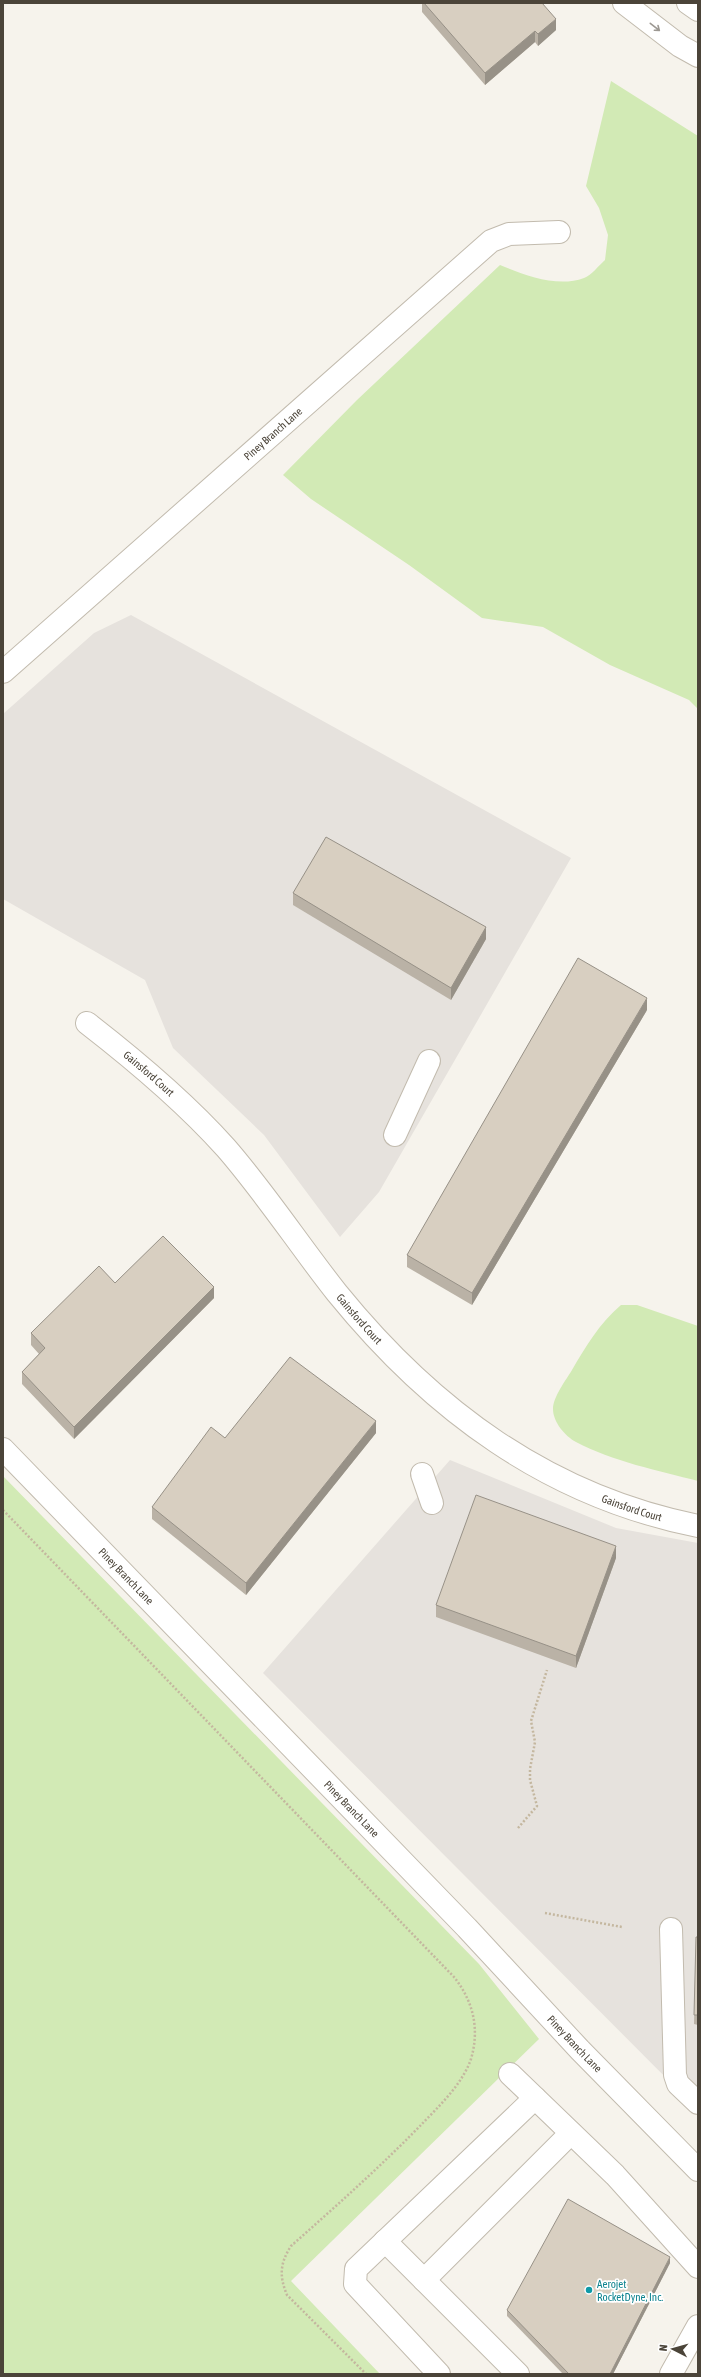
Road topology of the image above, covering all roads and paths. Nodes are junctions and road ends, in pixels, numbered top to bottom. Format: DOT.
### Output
graph roads {
  1 [pos="624,3"];
  2 [pos="688,3"];
  3 [pos="698,10"];
  4 [pos="698,56"];
  5 [pos="559,232"];
  6 [pos="3,672"];
  7 [pos="87,1023"];
  8 [pos="430,1061"];
  9 [pos="395,1135"];
  10 [pos="3,1449"];
  11 [pos="422,1474"];
  12 [pos="432,1504"];
  13 [pos="3,1510"];
  14 [pos="698,1526"];
  15 [pos="547,1670"];
  16 [pos="518,1828"];
  17 [pos="545,1913"];
  18 [pos="622,1927"];
  19 [pos="670,1929"];
  20 [pos="510,2074"];
  21 [pos="535,2098"];
  22 [pos="698,2103"];
  23 [pos="572,2133"];
  24 [pos="698,2170"];
  25 [pos="385,2241"];
  26 [pos="698,2267"];
  27 [pos="424,2280"];
  28 [pos="698,2326"];
  29 [pos="366,2374"];
  30 [pos="439,2374"];
  31 [pos="518,2374"];
  32 [pos="671,2374"];
  1 -- 4 [label="street, one-way"];
  2 -- 3 [label="street"];
  5 -- 6 [label="street, Piney Branch Lane"];
  7 -- 14 [label="street, Gainsford Court"];
  8 -- 9 [label="street"];
  10 -- 24 [label="street, Piney Branch Lane"];
  11 -- 12 [label="street"];
  13 -- 29 [label="path"];
  15 -- 16 [label="path"];
  17 -- 18 [label="path"];
  19 -- 22 [label="street"];
  20 -- 21 [label="street"];
  21 -- 23 [label="street"];
  21 -- 25 [label="street"];
  23 -- 26 [label="street"];
  23 -- 27 [label="street"];
  25 -- 27 [label="street"];
  25 -- 30 [label="street"];
  27 -- 31 [label="street"];
  28 -- 32 [label="street"];
}
